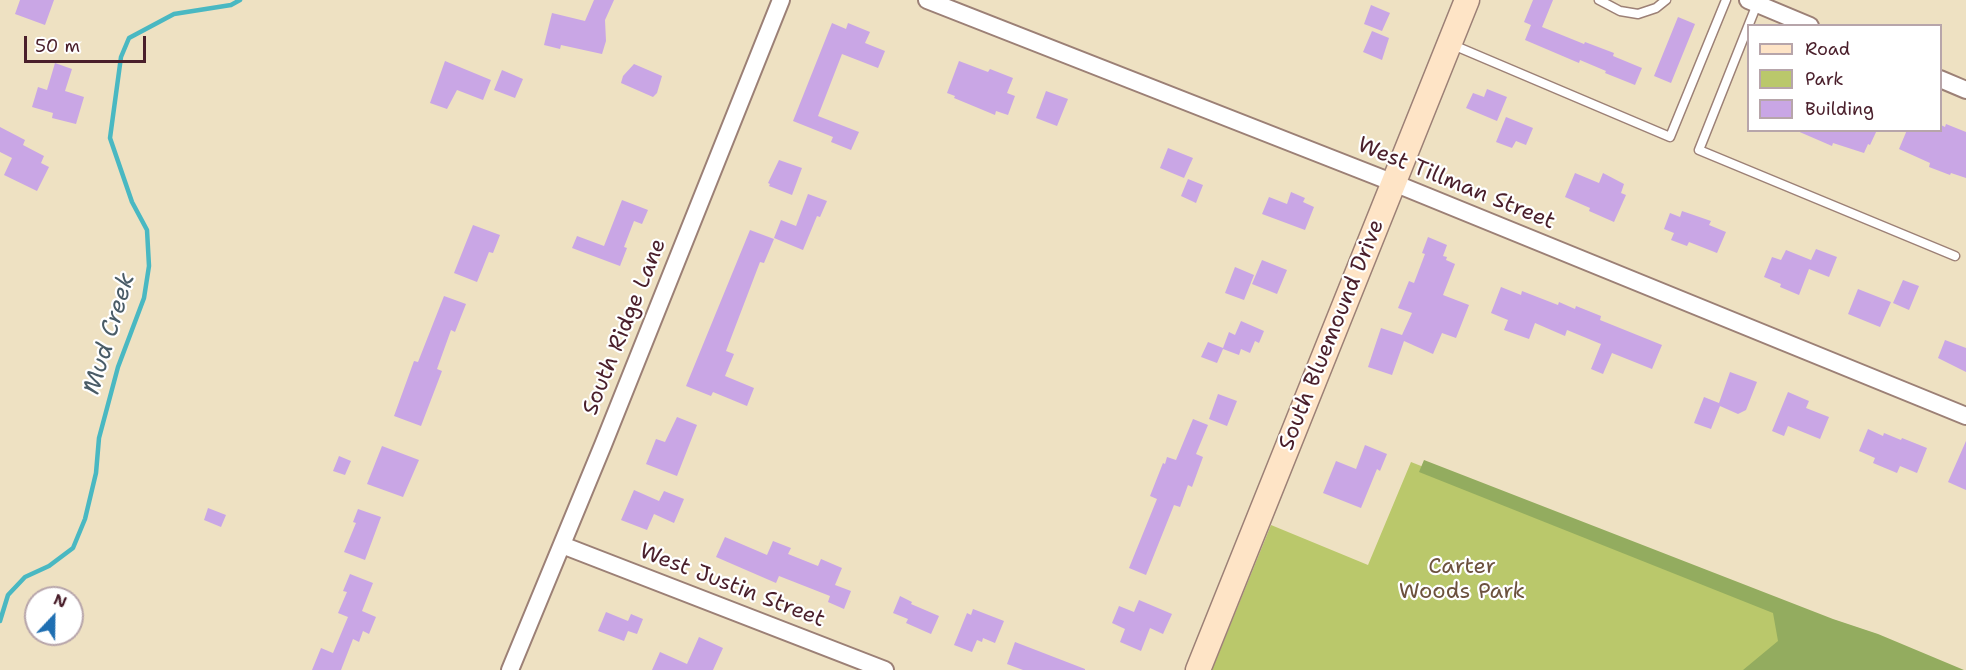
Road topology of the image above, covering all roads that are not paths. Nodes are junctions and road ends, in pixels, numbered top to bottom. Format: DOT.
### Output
graph roads {
  1 [pos="781,0"];
  2 [pos="927,0"];
  3 [pos="1467,0"];
  4 [pos="1599,0"];
  5 [pos="1666,0"];
  6 [pos="1725,0"];
  7 [pos="1752,2"];
  8 [pos="1805,24"];
  9 [pos="1450,43"];
  10 [pos="1942,79"];
  11 [pos="1966,90"];
  12 [pos="1394,183"];
  13 [pos="1955,256"];
  14 [pos="1966,416"];
  15 [pos="562,545"];
  16 [pos="510,670"];
  17 [pos="885,670"];
  18 [pos="1198,670"];
  1 -- 15 [label="street, South Ridge Lane"];
  2 -- 12 [label="street, West Tillman Street"];
  3 -- 9 [label="main road, South Bluemound Drive"];
  4 -- 5 [label="lane"];
  6 -- 9 [label="lane"];
  7 -- 8 [label="street"];
  7 -- 13 [label="lane"];
  9 -- 12 [label="main road, South Bluemound Drive"];
  10 -- 11 [label="street"];
  12 -- 14 [label="street, West Tillman Street"];
  12 -- 18 [label="main road, South Bluemound Drive"];
  15 -- 16 [label="street, South Ridge Lane"];
  15 -- 17 [label="street, West Justin Street"];
}
